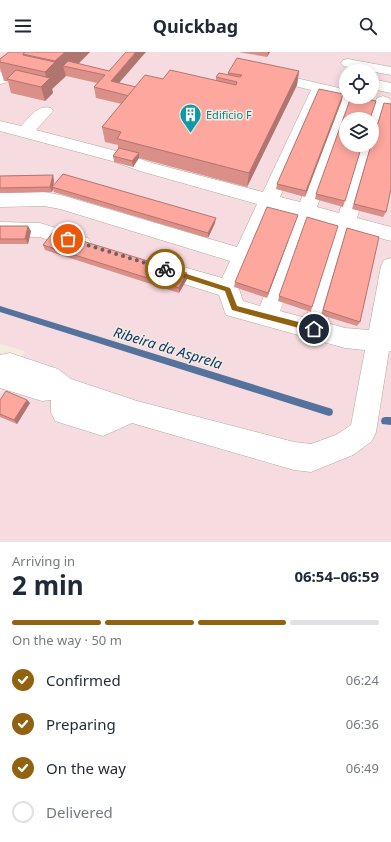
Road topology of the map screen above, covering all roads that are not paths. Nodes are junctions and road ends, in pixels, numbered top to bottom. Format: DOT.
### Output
graph roads {
  1 [pos="31,52"];
  2 [pos="349,55"];
  3 [pos="391,72"];
  4 [pos="282,79"];
  5 [pos="0,80"];
  6 [pos="320,88"];
  7 [pos="379,90"];
  8 [pos="339,92"];
  9 [pos="388,97"];
  10 [pos="345,104"];
  11 [pos="45,111"];
  12 [pos="379,119"];
  13 [pos="0,126"];
  14 [pos="25,132"];
  15 [pos="367,152"];
  16 [pos="0,200"];
  17 [pos="269,200"];
  18 [pos="306,210"];
  19 [pos="346,221"];
  20 [pos="0,229"];
  21 [pos="391,234"];
  22 [pos="203,245"];
  23 [pos="100,249"];
  24 [pos="243,257"];
  25 [pos="138,261"];
  26 [pos="391,266"];
  27 [pos="184,276"];
  28 [pos="228,289"];
  29 [pos="266,317"];
  30 [pos="314,329"];
  31 [pos="385,341"];
  32 [pos="0,366"];
  33 [pos="0,375"];
  34 [pos="62,388"];
  1 -- 5 [label="lane"];
  2 -- 3 [label="lane"];
  4 -- 6 [label="lane"];
  6 -- 8 [label="lane"];
  6 -- 17 [label="lane"];
  7 -- 9 [label="lane"];
  9 -- 12 [label="lane"];
  10 -- 18 [label="lane"];
  11 -- 14 [label="lane"];
  13 -- 14 [label="lane"];
  14 -- 17 [label="lane"];
  15 -- 19 [label="lane"];
  16 -- 22 [label="lane"];
  17 -- 18 [label="lane"];
  17 -- 24 [label="lane"];
  18 -- 19 [label="lane"];
  18 -- 29 [label="lane"];
  19 -- 21 [label="lane"];
  19 -- 30 [label="lane"];
  20 -- 23 [label="lane"];
  22 -- 24 [label="lane"];
  22 -- 27 [label="lane"];
  24 -- 28 [label="lane"];
  25 -- 27 [label="lane"];
  26 -- 31 [label="lane"];
  27 -- 28 [label="lane"];
  28 -- 29 [label="lane"];
  29 -- 30 [label="lane"];
  30 -- 31 [label="lane"];
  31 -- 34 [label="lane"];
  32 -- 34 [label="lane"];
  33 -- 34 [label="lane"];
}
